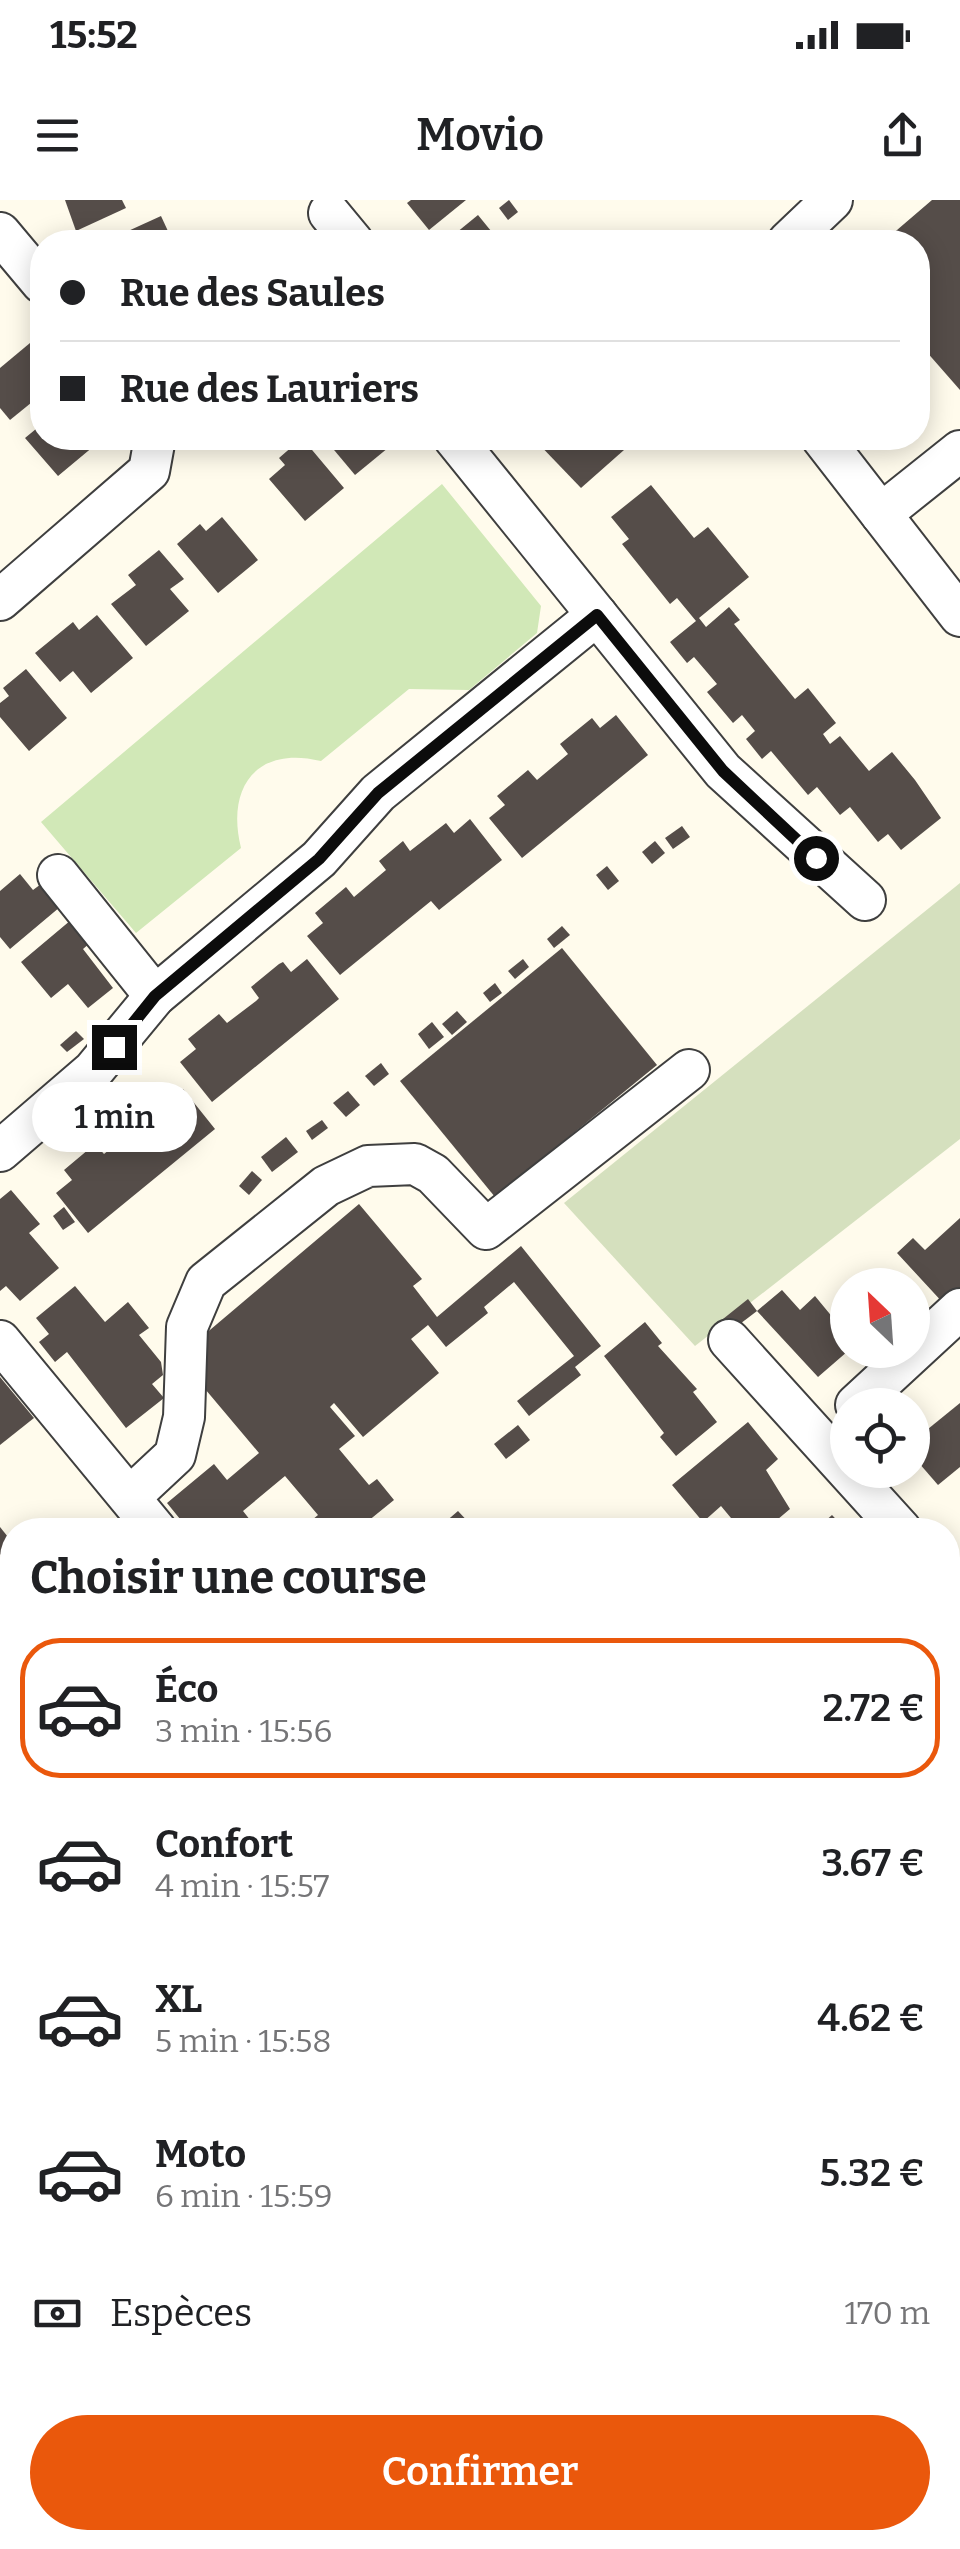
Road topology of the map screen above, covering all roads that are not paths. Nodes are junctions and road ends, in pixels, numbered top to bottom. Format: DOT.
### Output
graph roads {
  1 [pos="832,200"];
  2 [pos="801,230"];
  3 [pos="0,232"];
  4 [pos="30,268"];
  5 [pos="153,450"];
  6 [pos="464,450"];
  7 [pos="831,450"];
  8 [pos="960,452"];
  9 [pos="881,514"];
  10 [pos="0,600"];
  11 [pos="597,615"];
  12 [pos="960,616"];
  13 [pos="58,876"];
  14 [pos="866,900"];
  15 [pos="155,996"];
  16 [pos="689,1070"];
  17 [pos="0,1151"];
  18 [pos="960,1309"];
  19 [pos="729,1340"];
  20 [pos="0,1342"];
  21 [pos="874,1388"];
  22 [pos="830,1424"];
  23 [pos="874,1488"];
  24 [pos="130,1497"];
  25 [pos="147,1518"];
  26 [pos="893,1518"];
  1 -- 2 [label="street"];
  3 -- 4 [label="street"];
  5 -- 10 [label="street"];
  6 -- 11 [label="street"];
  7 -- 9 [label="street"];
  8 -- 9 [label="street"];
  9 -- 12 [label="street"];
  11 -- 14 [label="street"];
  11 -- 15 [label="street"];
  13 -- 15 [label="street"];
  15 -- 17 [label="street"];
  16 -- 24 [label="street"];
  18 -- 21 [label="street"];
  19 -- 22 [label="street"];
  20 -- 24 [label="street"];
  23 -- 26 [label="street"];
  24 -- 25 [label="street"];
}
